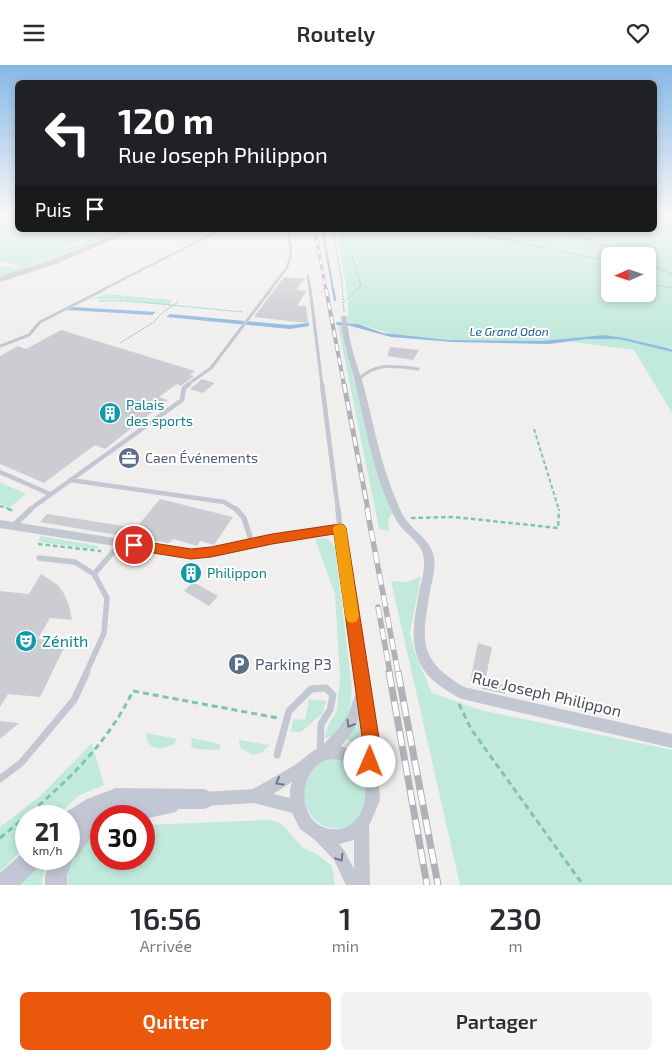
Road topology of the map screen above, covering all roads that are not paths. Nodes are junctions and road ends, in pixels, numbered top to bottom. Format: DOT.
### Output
graph roads {
  1 [pos="72,255"];
  2 [pos="171,255"];
  3 [pos="291,255"];
  4 [pos="53,263"];
  5 [pos="308,276"];
  6 [pos="0,280"];
  7 [pos="0,287"];
  8 [pos="344,321"];
  9 [pos="0,346"];
  10 [pos="418,369"];
  11 [pos="358,380"];
  12 [pos="0,472"];
  13 [pos="69,480"];
  14 [pos="50,494"];
  15 [pos="0,523"];
  16 [pos="13,526"];
  17 [pos="340,528"];
  18 [pos="123,538"];
  19 [pos="252,543"];
  20 [pos="39,558"];
  21 [pos="94,575"];
  22 [pos="362,688"];
  23 [pos="672,741"];
  24 [pos="323,754"];
  25 [pos="277,755"];
  26 [pos="305,767"];
  27 [pos="368,773"];
  28 [pos="0,779"];
  29 [pos="254,797"];
  30 [pos="204,799"];
  31 [pos="155,807"];
  32 [pos="297,807"];
  33 [pos="80,816"];
  34 [pos="90,825"];
  35 [pos="362,826"];
  36 [pos="80,834"];
  37 [pos="320,835"];
  38 [pos="20,870"];
  39 [pos="58,870"];
  40 [pos="4,885"];
  41 [pos="56,885"];
  42 [pos="354,885"];
  43 [pos="362,885"];
  1 -- 4 [label="main road"];
  2 -- 9 [label="lane"];
  3 -- 13 [label="lane"];
  4 -- 6 [label="main road"];
  4 -- 7 [label="main road"];
  5 -- 17 [label="lane"];
  8 -- 11 [label="street, Rue Joseph Philippon"];
  10 -- 11 [label="lane"];
  11 -- 23 [label="street, Rue Joseph Philippon"];
  12 -- 14 [label="lane"];
  13 -- 14 [label="lane"];
  13 -- 19 [label="lane"];
  14 -- 16 [label="lane"];
  15 -- 16 [label="street"];
  16 -- 18 [label="street"];
  17 -- 19 [label="street"];
  17 -- 22 [label="street"];
  18 -- 19 [label="street"];
  18 -- 21 [label="lane"];
  20 -- 21 [label="lane"];
  21 -- 28 [label="lane"];
  22 -- 24 [label="street, one-way"];
  22 -- 27 [label="street"];
  24 -- 25 [label="lane"];
  24 -- 26 [label="street"];
  24 -- 27 [label="street"];
  26 -- 29 [label="street, one-way"];
  26 -- 32 [label="street"];
  27 -- 35 [label="street"];
  29 -- 30 [label="street"];
  29 -- 32 [label="street"];
  30 -- 31 [label="main road"];
  30 -- 33 [label="main road"];
  32 -- 37 [label="street"];
  34 -- 36 [label="main road"];
  35 -- 37 [label="street"];
  35 -- 43 [label="street"];
  37 -- 42 [label="street, one-way"];
  38 -- 40 [label="main road"];
  39 -- 41 [label="main road"];
}
